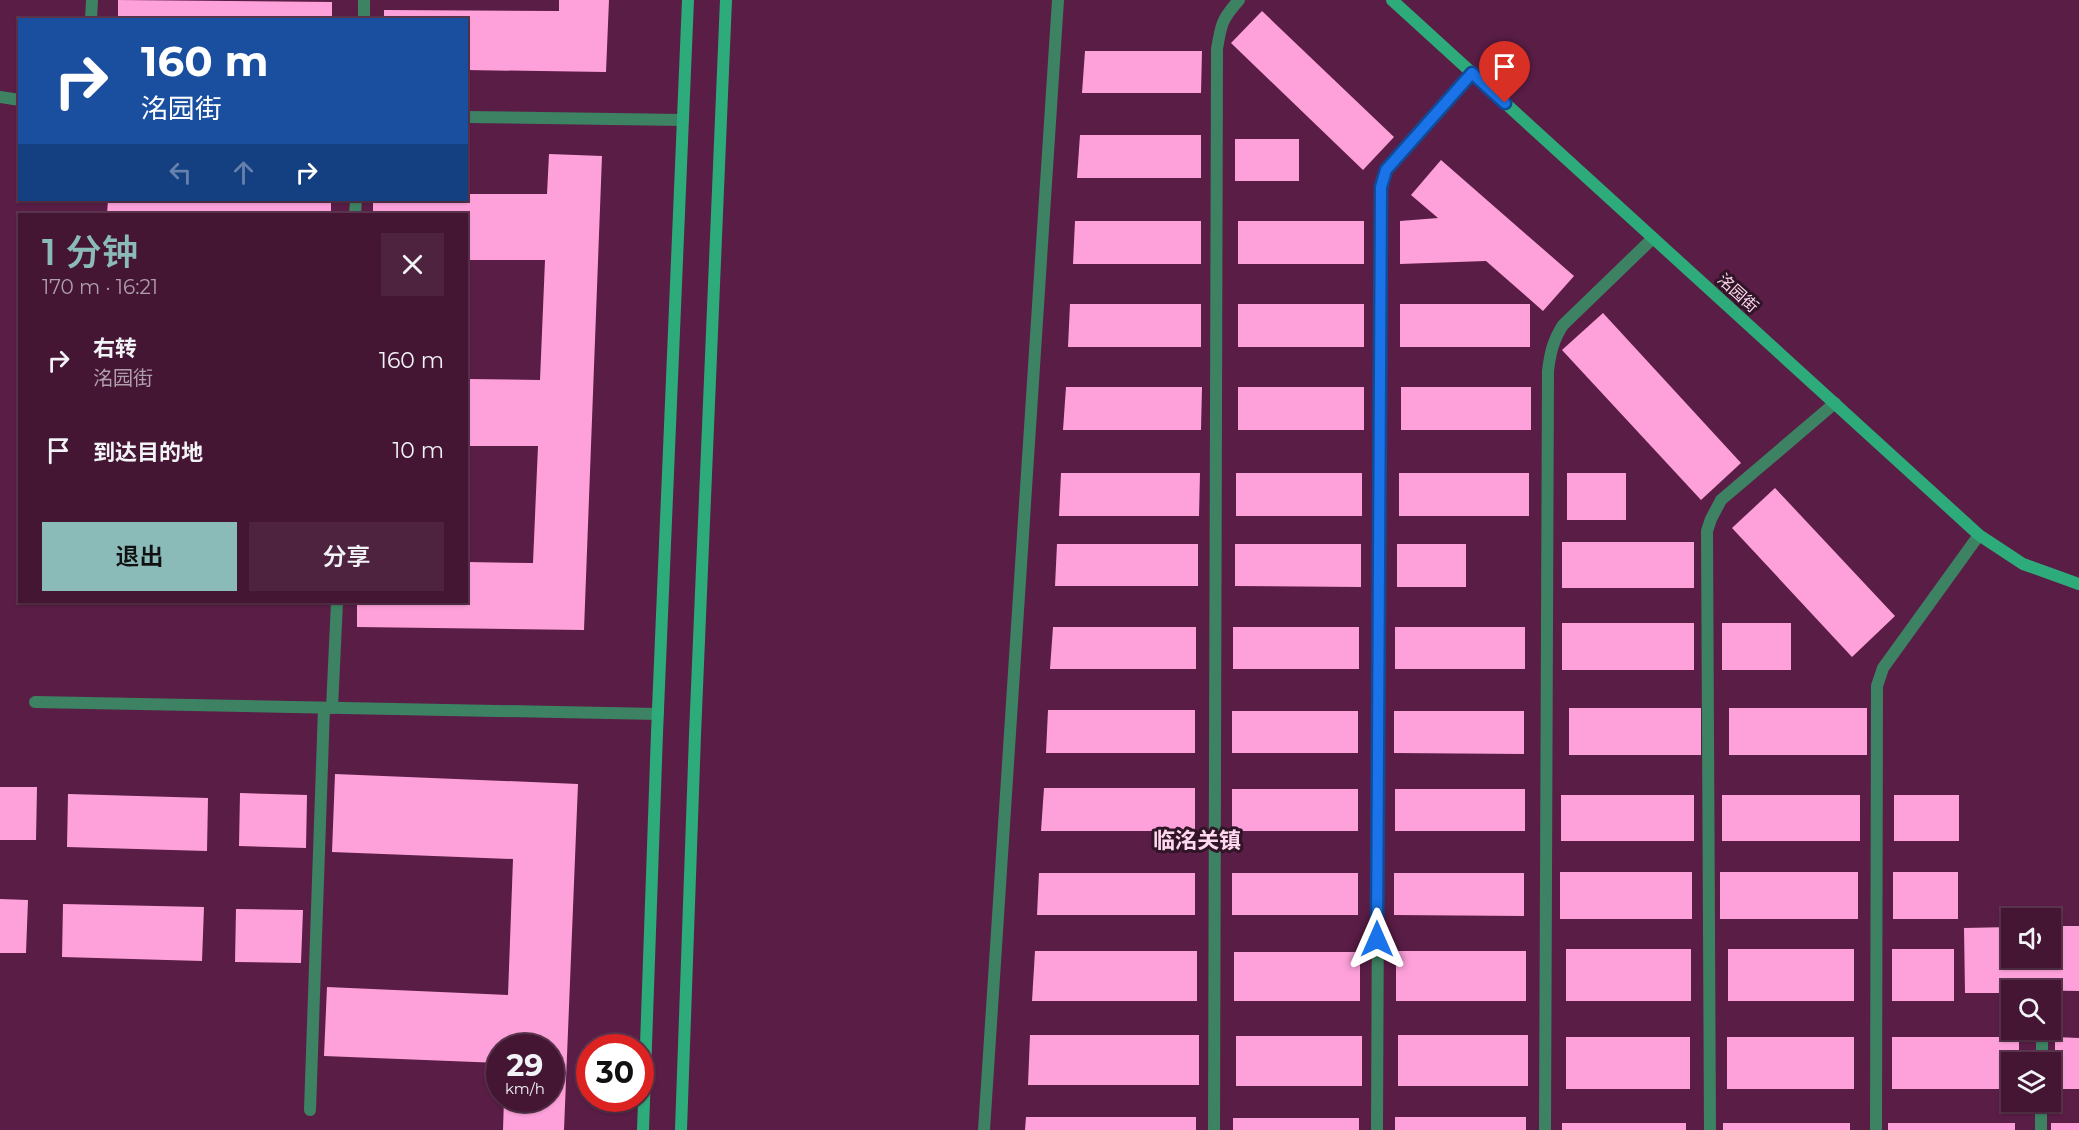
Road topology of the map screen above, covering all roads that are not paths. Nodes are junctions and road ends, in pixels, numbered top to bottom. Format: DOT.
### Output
graph roads {
  1 [pos="92,0"];
  2 [pos="364,0"];
  3 [pos="688,0"];
  4 [pos="726,0"];
  5 [pos="1058,0"];
  6 [pos="1239,0"];
  7 [pos="1392,0"];
  8 [pos="91,18"];
  9 [pos="364,18"];
  10 [pos="1472,73"];
  11 [pos="0,97"];
  12 [pos="18,100"];
  13 [pos="468,117"];
  14 [pos="683,120"];
  15 [pos="1653,238"];
  16 [pos="1835,403"];
  17 [pos="1979,534"];
  18 [pos="2079,584"];
  19 [pos="337,603"];
  20 [pos="35,702"];
  21 [pos="328,708"];
  22 [pos="658,714"];
  23 [pos="310,1110"];
  24 [pos="2042,1112"];
  25 [pos="643,1130"];
  26 [pos="681,1130"];
  27 [pos="984,1130"];
  28 [pos="1214,1130"];
  29 [pos="1377,1130"];
  30 [pos="1545,1130"];
  31 [pos="1710,1130"];
  32 [pos="1876,1130"];
  33 [pos="2041,1130"];
  1 -- 8 [label="street"];
  2 -- 9 [label="street"];
  3 -- 14 [label="street"];
  4 -- 26 [label="street"];
  5 -- 27 [label="street"];
  6 -- 28 [label="street"];
  7 -- 10 [label="street, 洺园街"];
  10 -- 15 [label="street, 洺园街"];
  10 -- 29 [label="street"];
  11 -- 12 [label="street"];
  13 -- 14 [label="street"];
  14 -- 22 [label="street"];
  15 -- 16 [label="street, 洺园街"];
  15 -- 30 [label="street"];
  16 -- 17 [label="street, 洺园街"];
  16 -- 31 [label="street"];
  17 -- 18 [label="street, 洺园街"];
  17 -- 32 [label="street"];
  19 -- 21 [label="street"];
  20 -- 21 [label="street"];
  21 -- 22 [label="street"];
  21 -- 23 [label="street"];
  22 -- 25 [label="street"];
  24 -- 33 [label="street"];
}
